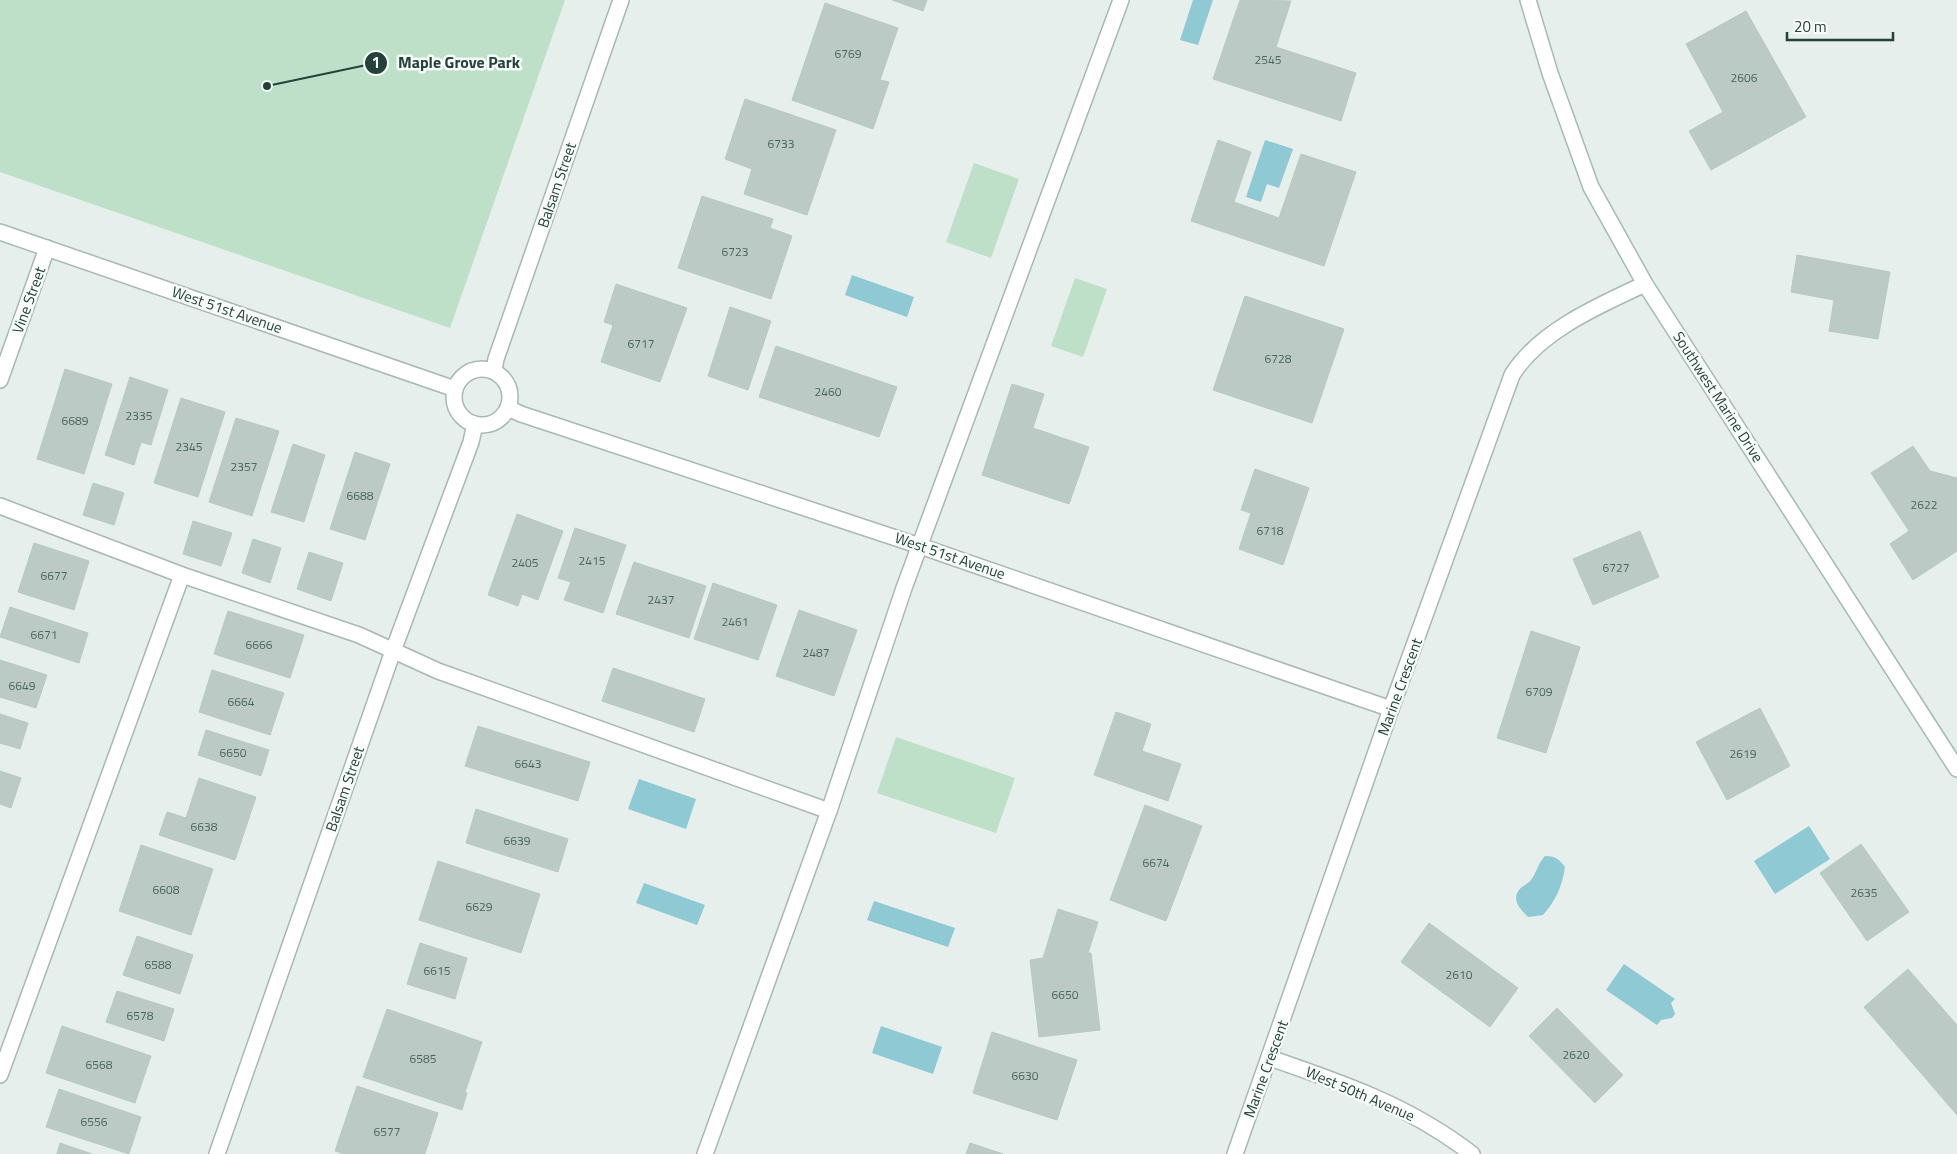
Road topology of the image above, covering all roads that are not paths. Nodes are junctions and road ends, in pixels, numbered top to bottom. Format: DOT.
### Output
graph roads {
  1 [pos="621,0"];
  2 [pos="1121,0"];
  3 [pos="1528,0"];
  4 [pos="0,232"];
  5 [pos="47,248"];
  6 [pos="1645,284"];
  7 [pos="494,371"];
  8 [pos="0,380"];
  9 [pos="455,389"];
  10 [pos="508,408"];
  11 [pos="475,424"];
  12 [pos="0,506"];
  13 [pos="920,546"];
  14 [pos="182,575"];
  15 [pos="394,651"];
  16 [pos="1391,709"];
  17 [pos="1957,769"];
  18 [pos="829,811"];
  19 [pos="1270,1058"];
  20 [pos="0,1075"];
  21 [pos="217,1154"];
  22 [pos="705,1154"];
  23 [pos="1235,1154"];
  24 [pos="1472,1154"];
  1 -- 7 [label="street, Balsam Street"];
  2 -- 13 [label="street"];
  3 -- 6 [label="street, Southwest Marine Drive"];
  4 -- 5 [label="street, West 51st Avenue"];
  5 -- 8 [label="street, Vine Street"];
  5 -- 9 [label="street, West 51st Avenue"];
  6 -- 16 [label="street, Marine Crescent"];
  6 -- 17 [label="street, Southwest Marine Drive"];
  7 -- 9 [label="street"];
  7 -- 10 [label="street"];
  9 -- 11 [label="street"];
  10 -- 11 [label="street"];
  10 -- 13 [label="street, West 51st Avenue"];
  11 -- 15 [label="street, Balsam Street"];
  12 -- 14 [label="street"];
  13 -- 16 [label="street, West 51st Avenue"];
  13 -- 18 [label="street"];
  14 -- 15 [label="street"];
  14 -- 20 [label="street"];
  15 -- 18 [label="street"];
  15 -- 21 [label="street, Balsam Street"];
  16 -- 19 [label="street, Marine Crescent"];
  18 -- 22 [label="street"];
  19 -- 23 [label="street, Marine Crescent"];
  19 -- 24 [label="street, West 50th Avenue"];
}
